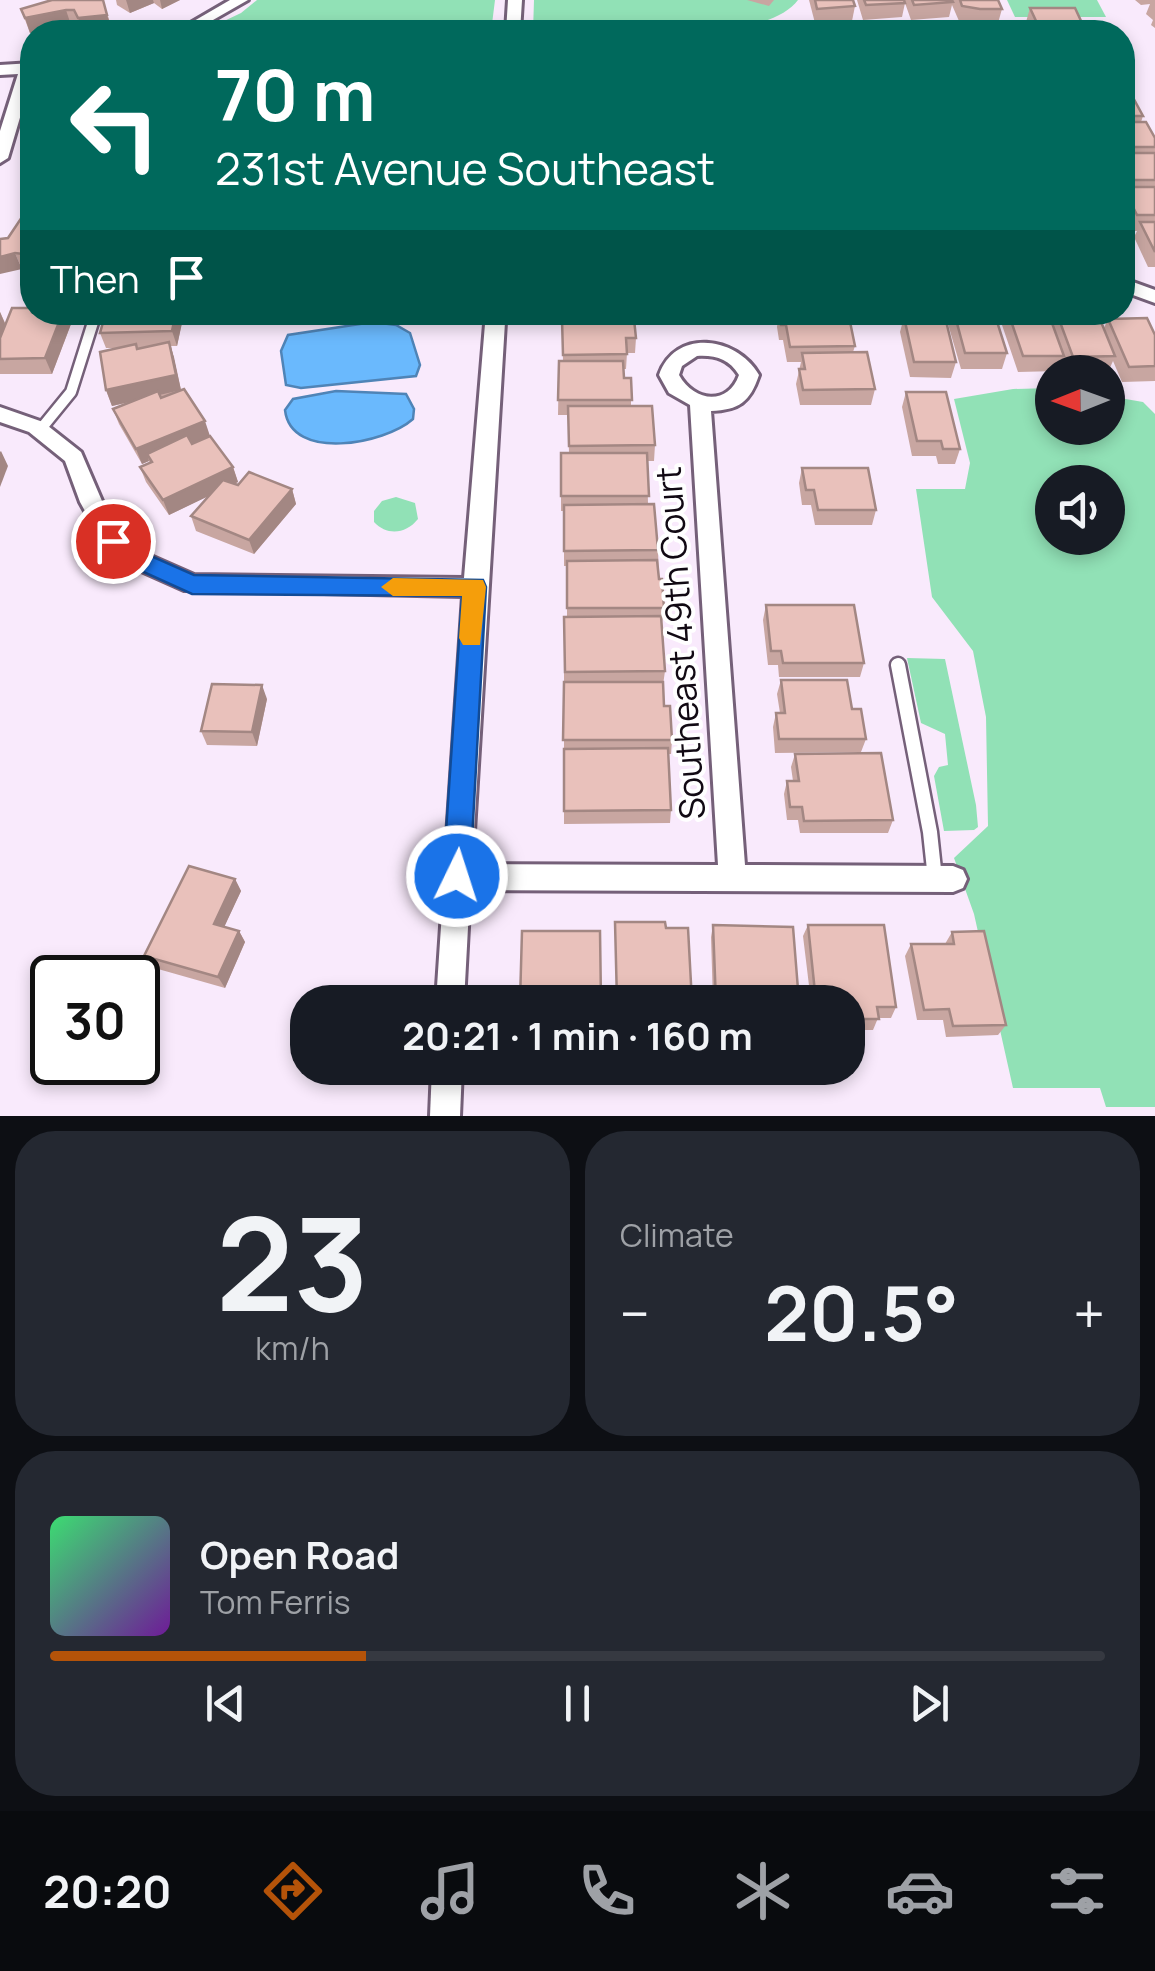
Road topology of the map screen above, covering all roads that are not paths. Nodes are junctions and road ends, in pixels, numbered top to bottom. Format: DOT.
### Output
graph roads {
  1 [pos="240,0"];
  2 [pos="204,20"];
  3 [pos="20,98"];
  4 [pos="0,158"];
  5 [pos="92,325"];
  6 [pos="494,325"];
  7 [pos="700,402"];
  8 [pos="6,416"];
  9 [pos="40,430"];
  10 [pos="474,587"];
  11 [pos="898,665"];
  12 [pos="457,876"];
  13 [pos="732,878"];
  14 [pos="944,879"];
  15 [pos="451,985"];
  16 [pos="446,1085"];
  17 [pos="444,1116"];
  1 -- 2 [label="street"];
  3 -- 4 [label="street"];
  5 -- 9 [label="lane"];
  6 -- 10 [label="street"];
  7 -- 13 [label="street, Southeast 49th Court"];
  8 -- 9 [label="street"];
  9 -- 10 [label="street"];
  10 -- 12 [label="street"];
  11 -- 14 [label="lane"];
  12 -- 13 [label="street"];
  12 -- 15 [label="street"];
  13 -- 14 [label="street"];
  16 -- 17 [label="street"];
}
